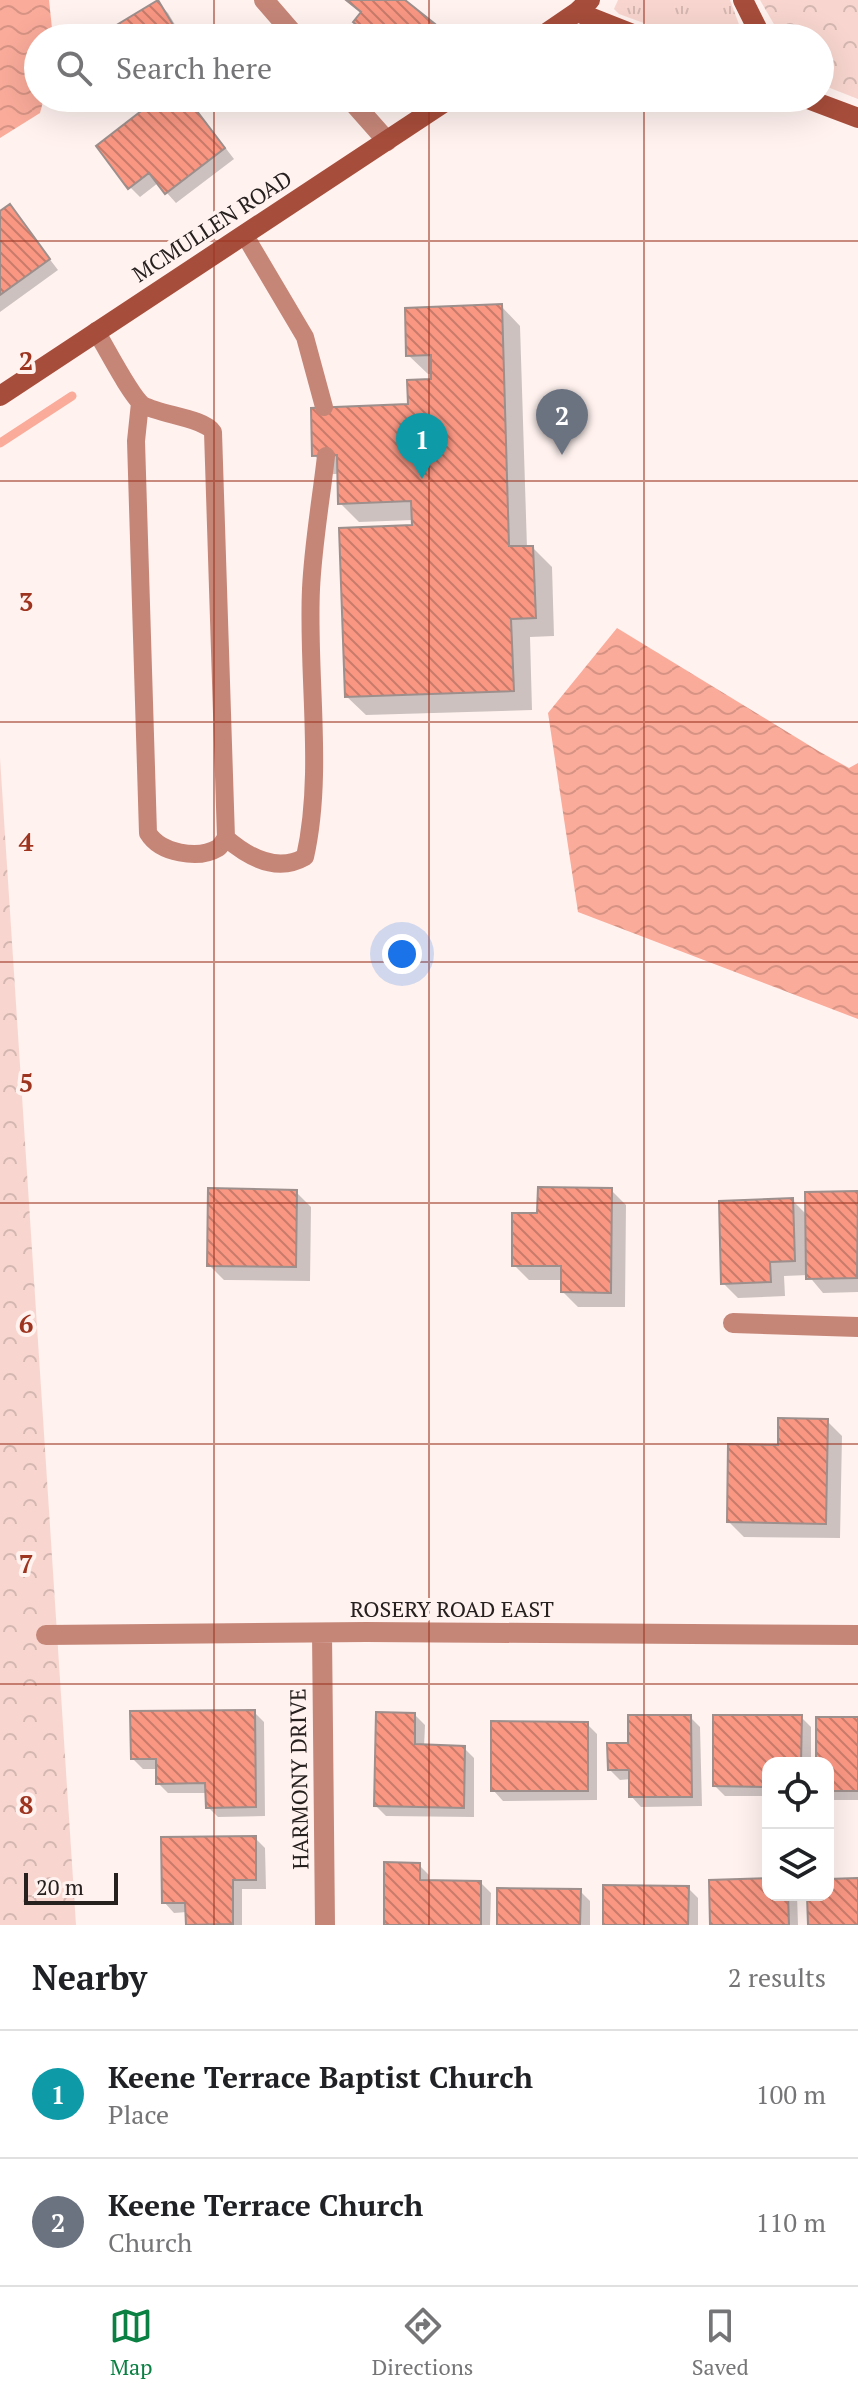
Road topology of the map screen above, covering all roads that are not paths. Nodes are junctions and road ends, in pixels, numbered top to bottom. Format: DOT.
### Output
graph roads {
  1 [pos="264,0"];
  2 [pos="743,0"];
  3 [pos="584,6"];
  4 [pos="285,24"];
  5 [pos="559,24"];
  6 [pos="617,24"];
  7 [pos="755,24"];
  8 [pos="834,108"];
  9 [pos="361,112"];
  10 [pos="430,112"];
  11 [pos="858,118"];
  12 [pos="387,141"];
  13 [pos="244,234"];
  14 [pos="96,331"];
  15 [pos="0,396"];
  16 [pos="140,403"];
  17 [pos="324,407"];
  18 [pos="326,456"];
  19 [pos="226,838"];
  20 [pos="733,1323"];
  21 [pos="858,1327"];
  22 [pos="322,1633"];
  23 [pos="46,1635"];
  24 [pos="858,1635"];
  25 [pos="325,1925"];
  1 -- 4 [label="street"];
  2 -- 7 [label="street"];
  3 -- 5 [label="street"];
  3 -- 6 [label="street"];
  8 -- 11 [label="street"];
  9 -- 12 [label="street"];
  10 -- 12 [label="street, MCMULLEN ROAD"];
  12 -- 13 [label="street, MCMULLEN ROAD"];
  13 -- 14 [label="street, MCMULLEN ROAD"];
  13 -- 17 [label="lane"];
  14 -- 15 [label="street, MCMULLEN ROAD"];
  14 -- 16 [label="lane"];
  16 -- 19 [label="lane"];
  16 -- 19 [label="lane"];
  18 -- 19 [label="lane"];
  20 -- 21 [label="street"];
  22 -- 23 [label="street, ROSERY ROAD EAST"];
  22 -- 24 [label="street, ROSERY ROAD EAST"];
  22 -- 25 [label="street, HARMONY DRIVE"];
}
